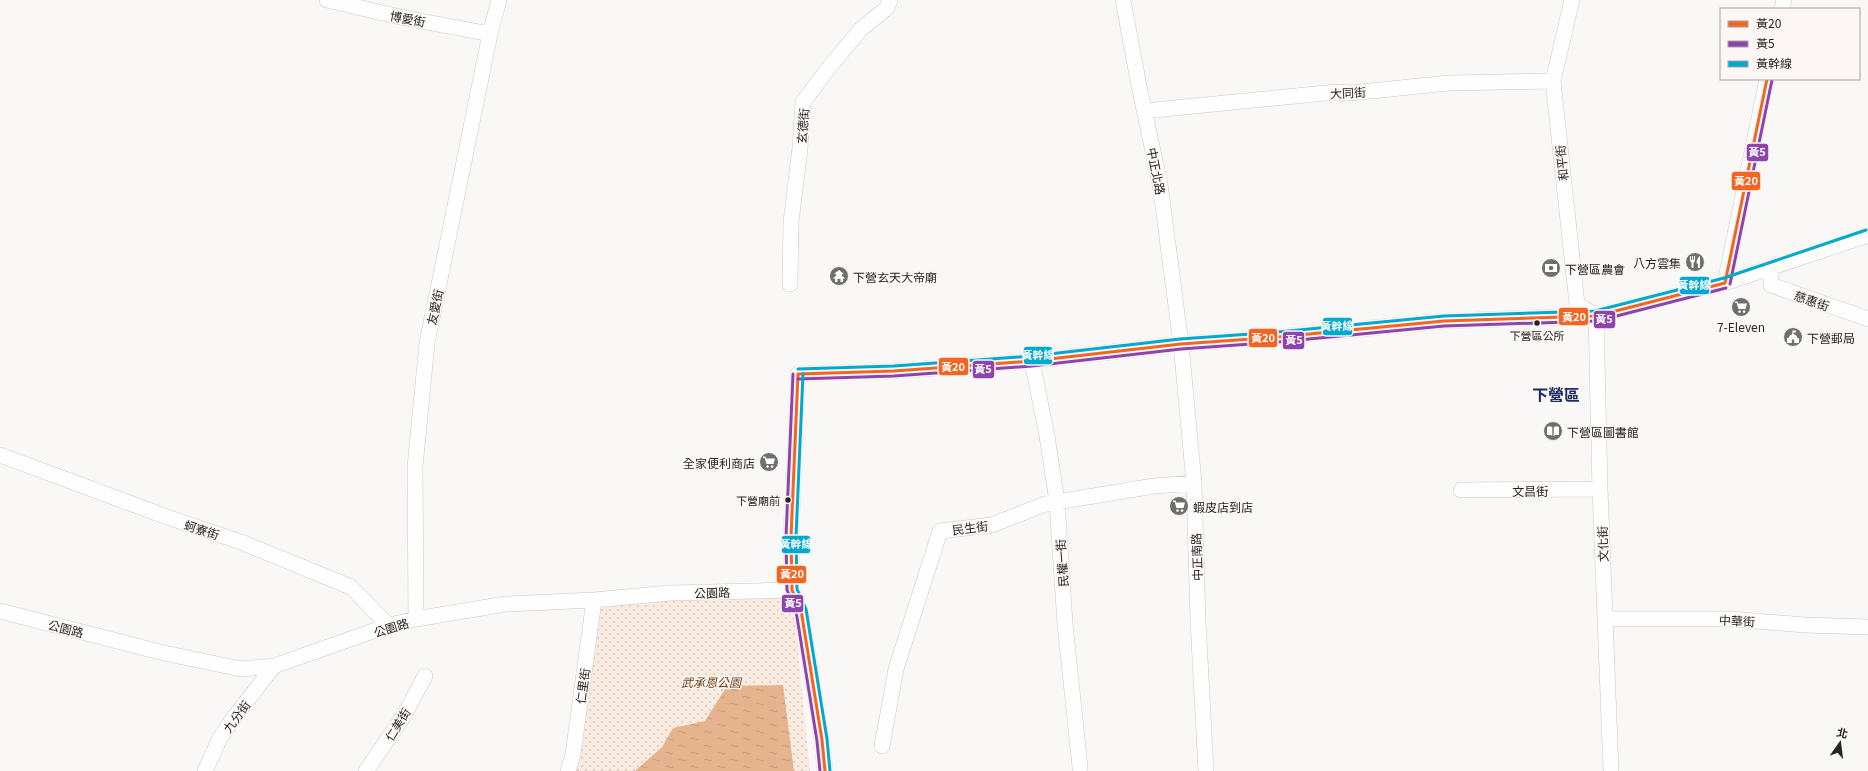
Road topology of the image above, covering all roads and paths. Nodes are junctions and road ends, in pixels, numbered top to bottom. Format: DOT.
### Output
graph roads {
  1 [pos="327,0"];
  2 [pos="499,0"];
  3 [pos="890,0"];
  4 [pos="1123,0"];
  5 [pos="1572,0"];
  6 [pos="490,34"];
  7 [pos="1767,80"];
  8 [pos="1553,81"];
  9 [pos="1144,111"];
  10 [pos="1868,235"];
  11 [pos="1771,269"];
  12 [pos="1726,283"];
  13 [pos="790,284"];
  14 [pos="1596,316"];
  15 [pos="1868,319"];
  16 [pos="1180,344"];
  17 [pos="1032,361"];
  18 [pos="0,455"];
  19 [pos="1194,483"];
  20 [pos="1600,489"];
  21 [pos="1461,490"];
  22 [pos="1057,502"];
  23 [pos="792,590"];
  24 [pos="594,600"];
  25 [pos="0,611"];
  26 [pos="416,619"];
  27 [pos="1605,619"];
  28 [pos="390,625"];
  29 [pos="1868,627"];
  30 [pos="274,666"];
  31 [pos="425,676"];
  32 [pos="882,746"];
  33 [pos="1080,767"];
  34 [pos="205,771"];
  35 [pos="366,771"];
  36 [pos="568,771"];
  37 [pos="826,771"];
  38 [pos="1206,771"];
  39 [pos="1611,771"];
  1 -- 6 [label="street, 博愛街"];
  2 -- 6 [label="street, 友愛街"];
  3 -- 13 [label="street, 玄德街"];
  4 -- 9 [label="street, 中正北路"];
  5 -- 8 [label="street, 和平街"];
  6 -- 26 [label="street, 友愛街"];
  7 -- 12 [label="street"];
  8 -- 9 [label="street, 大同街"];
  8 -- 14 [label="street, 和平街"];
  9 -- 16 [label="street, 中正北路"];
  10 -- 11 [label="street"];
  11 -- 12 [label="street"];
  11 -- 15 [label="street, 慈惠街"];
  12 -- 14 [label="street"];
  14 -- 16 [label="street"];
  14 -- 20 [label="street, 文化街"];
  16 -- 17 [label="street"];
  16 -- 19 [label="street, 中正南路"];
  17 -- 22 [label="street, 民權一街"];
  17 -- 23 [label="street"];
  18 -- 28 [label="street, 蚵寮街"];
  19 -- 22 [label="street, 民生街"];
  19 -- 38 [label="street, 中正南路"];
  20 -- 21 [label="street, 文昌街"];
  20 -- 27 [label="street, 文化街"];
  22 -- 32 [label="street, 民生街"];
  22 -- 33 [label="street, 民權一街"];
  23 -- 24 [label="street, 公園路"];
  23 -- 37 [label="street"];
  24 -- 26 [label="street, 公園路"];
  24 -- 36 [label="street, 仁里街"];
  25 -- 30 [label="street, 公園路"];
  26 -- 28 [label="street, 公園路"];
  27 -- 29 [label="street, 中華街"];
  27 -- 39 [label="street, 文化街"];
  28 -- 30 [label="street, 公園路"];
  30 -- 34 [label="street, 九分街"];
  31 -- 35 [label="street, 仁美街"];
}
